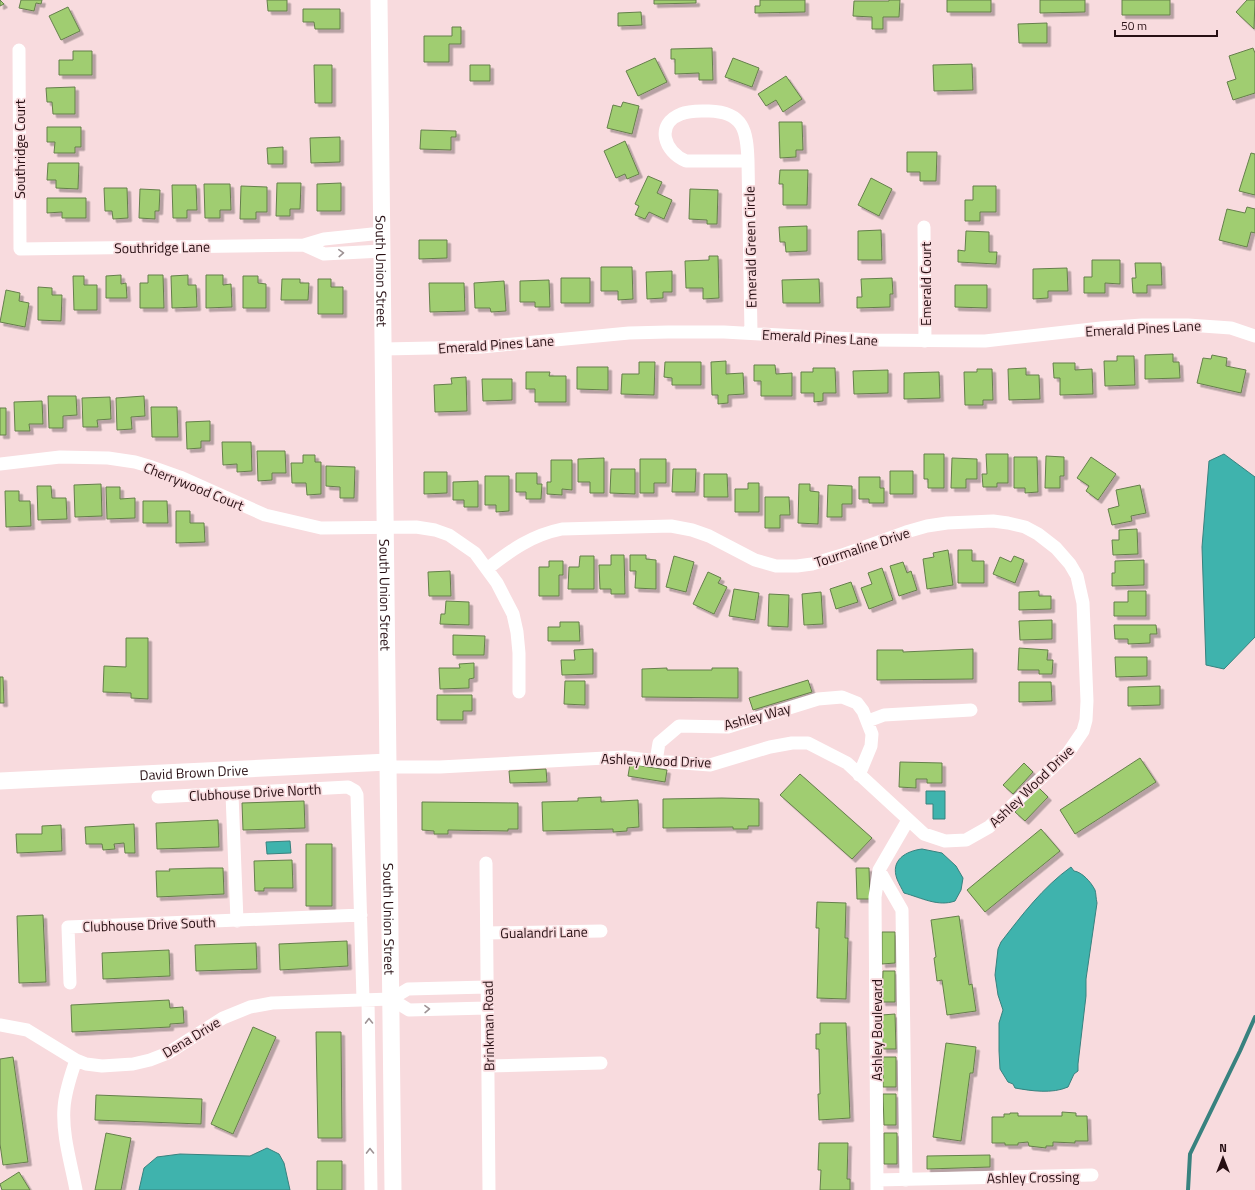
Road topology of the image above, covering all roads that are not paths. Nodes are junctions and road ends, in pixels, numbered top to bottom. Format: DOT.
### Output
graph roads {
  1 [pos="379,0"];
  2 [pos="19,50"];
  3 [pos="748,161"];
  4 [pos="924,226"];
  5 [pos="382,233"];
  6 [pos="304,245"];
  7 [pos="20,249"];
  8 [pos="382,251"];
  9 [pos="751,333"];
  10 [pos="1255,336"];
  11 [pos="925,341"];
  12 [pos="383,349"];
  13 [pos="0,464"];
  14 [pos="385,528"];
  15 [pos="487,569"];
  16 [pos="519,692"];
  17 [pos="972,710"];
  18 [pos="868,722"];
  19 [pos="1083,731"];
  20 [pos="656,761"];
  21 [pos="388,764"];
  22 [pos="859,775"];
  23 [pos="0,780"];
  24 [pos="352,788"];
  25 [pos="232,794"];
  26 [pos="158,797"];
  27 [pos="908,820"];
  28 [pos="486,863"];
  29 [pos="879,870"];
  30 [pos="361,915"];
  31 [pos="237,921"];
  32 [pos="601,931"];
  33 [pos="487,933"];
  34 [pos="70,983"];
  35 [pos="487,987"];
  36 [pos="391,999"];
  37 [pos="365,1000"];
  38 [pos="488,1008"];
  39 [pos="0,1025"];
  40 [pos="76,1060"];
  41 [pos="602,1063"];
  42 [pos="488,1066"];
  43 [pos="1092,1175"];
  44 [pos="906,1180"];
  45 [pos="877,1185"];
  46 [pos="76,1190"];
  47 [pos="371,1190"];
  48 [pos="393,1190"];
  49 [pos="489,1190"];
  1 -- 5 [label="street, South Union Street"];
  2 -- 7 [label="street, Southridge Court"];
  3 -- 3 [label="street, Emerald Green Circle"];
  3 -- 9 [label="street, Emerald Green Circle"];
  4 -- 11 [label="street, Emerald Court"];
  5 -- 6 [label="street, Southridge Lane"];
  5 -- 8 [label="street, South Union Street"];
  6 -- 7 [label="street, Southridge Lane"];
  6 -- 8 [label="street, Southridge Lane, one-way"];
  8 -- 12 [label="street, South Union Street"];
  9 -- 11 [label="street, Emerald Pines Lane"];
  9 -- 12 [label="street, Emerald Pines Lane"];
  10 -- 11 [label="street, Emerald Pines Lane"];
  12 -- 14 [label="street, South Union Street"];
  13 -- 14 [label="street, Cherrywood Court"];
  14 -- 15 [label="street, Cherrywood Court"];
  14 -- 21 [label="street, South Union Street"];
  15 -- 16 [label="street, Cherrywood Court"];
  15 -- 19 [label="street, Tourmaline Drive"];
  17 -- 18 [label="street"];
  18 -- 20 [label="street, Ashley Way"];
  18 -- 22 [label="street, Ashley Way"];
  19 -- 27 [label="street, Ashley Wood Drive"];
  20 -- 21 [label="street, Ashley Wood Drive"];
  20 -- 22 [label="street, Ashley Wood Drive"];
  21 -- 23 [label="street, David Brown Drive"];
  21 -- 36 [label="street, South Union Street"];
  22 -- 27 [label="street, Ashley Wood Drive"];
  24 -- 25 [label="street, Clubhouse Drive North"];
  24 -- 30 [label="street, South Union Street"];
  25 -- 26 [label="street, Clubhouse Drive North"];
  25 -- 31 [label="street"];
  27 -- 29 [label="street, Ashley Boulevard"];
  28 -- 33 [label="street, Brinkman Road"];
  29 -- 44 [label="street, Ashley Boulevard"];
  29 -- 45 [label="street, Ashley Boulevard"];
  30 -- 31 [label="street, Clubhouse Drive South"];
  30 -- 37 [label="street, South Union Street"];
  31 -- 34 [label="street, Clubhouse Drive South"];
  32 -- 33 [label="street, Gualandri Lane"];
  33 -- 35 [label="street, Brinkman Road"];
  35 -- 36 [label="street"];
  35 -- 38 [label="street, Brinkman Road"];
  36 -- 37 [label="street, Dena Drive"];
  36 -- 38 [label="street, one-way"];
  36 -- 48 [label="street, South Union Street"];
  37 -- 40 [label="street, Dena Drive"];
  47 -- 37 [label="street, South Union Street, one-way"];
  38 -- 42 [label="street, Brinkman Road"];
  39 -- 40 [label="street, Dena Drive"];
  40 -- 46 [label="street"];
  41 -- 42 [label="street"];
  42 -- 49 [label="street, Brinkman Road"];
  43 -- 44 [label="street, Ashley Crossing"];
  44 -- 45 [label="street, Ashley Crossing"];
}
